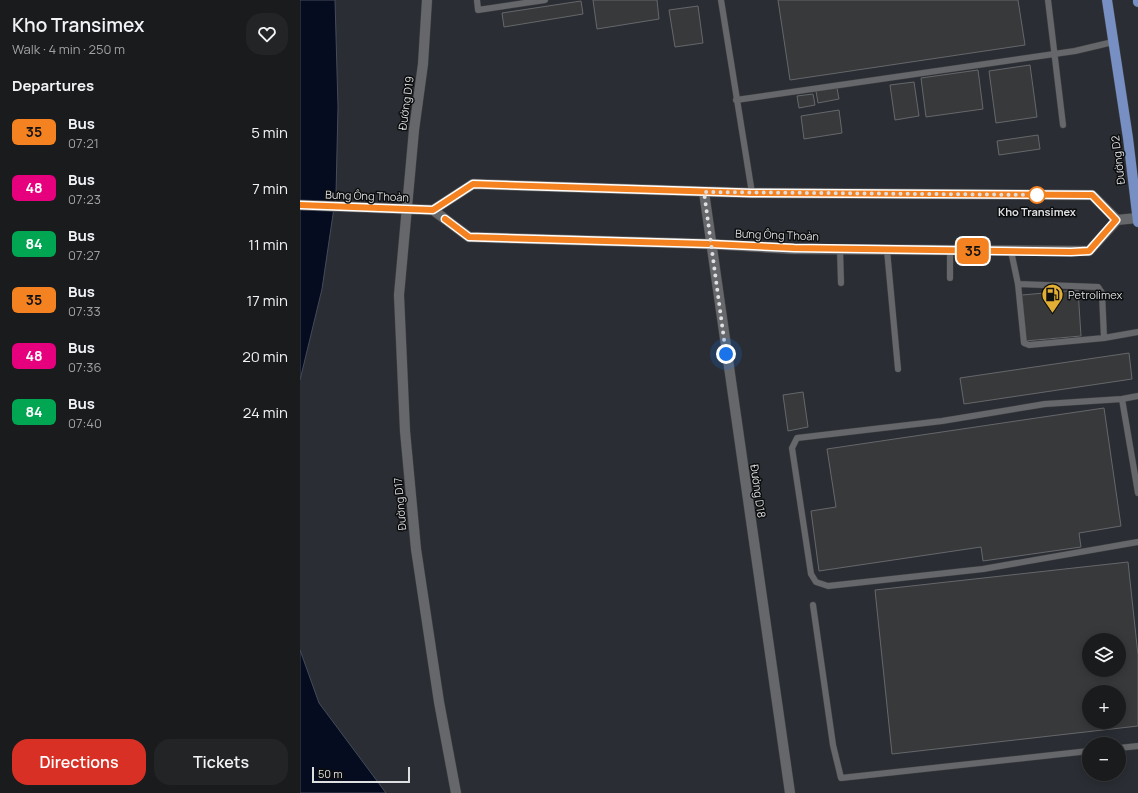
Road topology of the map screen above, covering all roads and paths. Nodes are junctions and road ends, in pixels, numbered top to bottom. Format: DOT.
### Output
graph roads {
  1 [pos="427,0"];
  2 [pos="477,0"];
  3 [pos="545,0"];
  4 [pos="721,0"];
  5 [pos="1048,0"];
  6 [pos="1107,0"];
  7 [pos="1113,42"];
  8 [pos="1055,54"];
  9 [pos="736,100"];
  10 [pos="1063,125"];
  11 [pos="704,192"];
  12 [pos="752,193"];
  13 [pos="300,205"];
  14 [pos="407,210"];
  15 [pos="433,210"];
  16 [pos="1138,219"];
  17 [pos="1116,220"];
  18 [pos="710,244"];
  19 [pos="840,249"];
  20 [pos="886,250"];
  21 [pos="950,250"];
  22 [pos="1011,251"];
  23 [pos="950,278"];
  24 [pos="841,283"];
  25 [pos="1018,284"];
  26 [pos="1138,332"];
  27 [pos="1104,338"];
  28 [pos="898,369"];
  29 [pos="1138,396"];
  30 [pos="1122,399"];
  31 [pos="1138,493"];
  32 [pos="1138,542"];
  33 [pos="813,605"];
  34 [pos="1138,746"];
  35 [pos="1126,747"];
  36 [pos="1082,752"];
  37 [pos="456,793"];
  38 [pos="790,793"];
  1 -- 14 [label="street, Đường D19"];
  2 -- 3 [label="lane"];
  4 -- 9 [label="lane"];
  5 -- 8 [label="lane"];
  6 -- 7 [label="main road, Đường D2"];
  7 -- 8 [label="lane"];
  7 -- 16 [label="main road, Đường D2"];
  8 -- 9 [label="lane"];
  8 -- 10 [label="lane"];
  9 -- 12 [label="lane"];
  11 -- 12 [label="street"];
  11 -- 15 [label="street"];
  11 -- 18 [label="street, Đường D18"];
  12 -- 17 [label="street"];
  13 -- 14 [label="street, Bưng Ông Thoàn"];
  14 -- 15 [label="street, Bưng Ông Thoàn"];
  14 -- 37 [label="street, Đường D17"];
  15 -- 18 [label="street, Bưng Ông Thoàn"];
  16 -- 17 [label="street"];
  17 -- 22 [label="street, Bưng Ông Thoàn"];
  18 -- 19 [label="street, Bưng Ông Thoàn"];
  18 -- 38 [label="street, Đường D18"];
  19 -- 20 [label="street, Bưng Ông Thoàn"];
  19 -- 24 [label="lane"];
  20 -- 21 [label="street, Bưng Ông Thoàn"];
  20 -- 28 [label="lane"];
  21 -- 22 [label="street, Bưng Ông Thoàn"];
  21 -- 23 [label="lane"];
  22 -- 25 [label="lane"];
  25 -- 27 [label="lane"];
  25 -- 27 [label="lane"];
  26 -- 27 [label="lane"];
  29 -- 30 [label="lane"];
  30 -- 31 [label="lane"];
  30 -- 32 [label="lane"];
  33 -- 36 [label="lane"];
  34 -- 35 [label="lane"];
}
